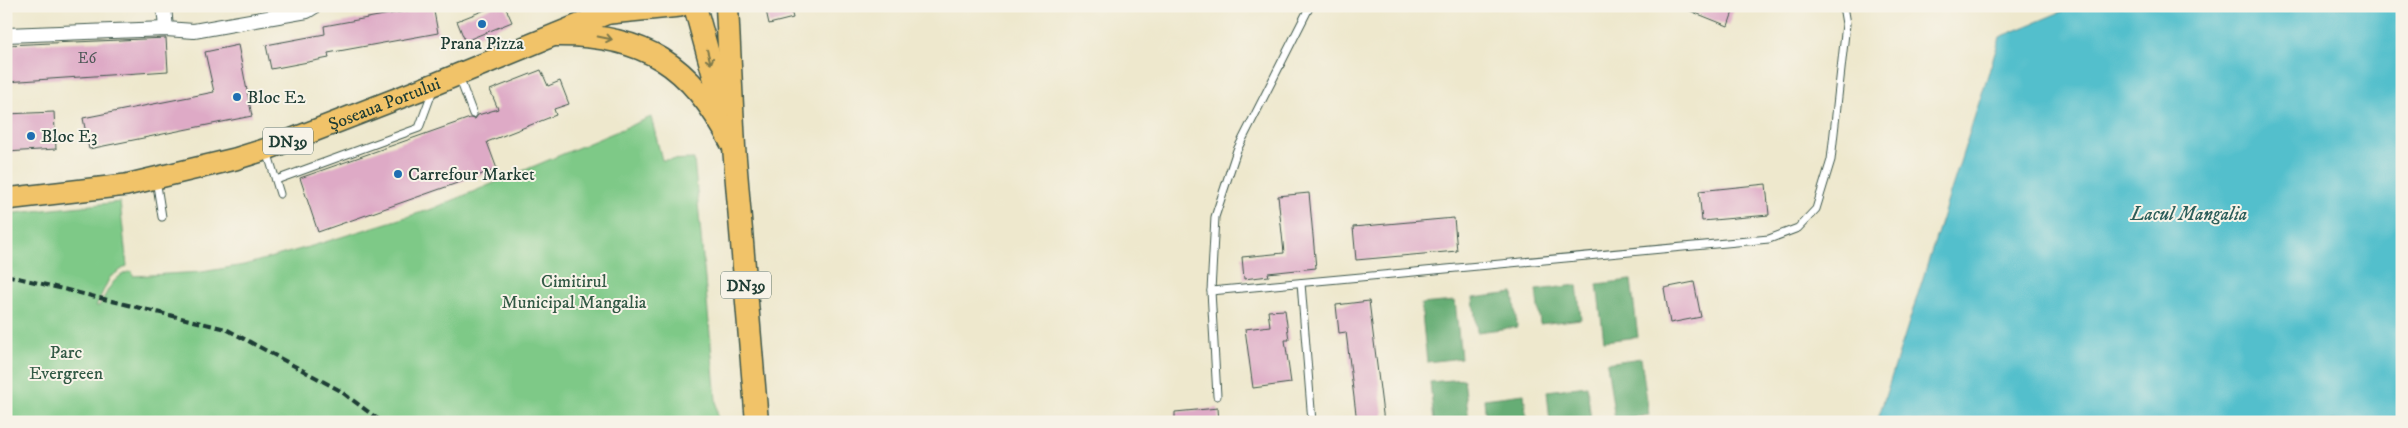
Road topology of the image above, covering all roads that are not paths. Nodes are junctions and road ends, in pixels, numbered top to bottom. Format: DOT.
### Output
graph roads {
  1 [pos="164,6"];
  2 [pos="315,6"];
  3 [pos="725,6"];
  4 [pos="1310,6"];
  5 [pos="1844,6"];
  6 [pos="689,7"];
  7 [pos="617,10"];
  8 [pos="166,30"];
  9 [pos="6,35"];
  10 [pos="557,35"];
  11 [pos="458,75"];
  12 [pos="435,84"];
  13 [pos="473,114"];
  14 [pos="734,147"];
  15 [pos="266,149"];
  16 [pos="156,179"];
  17 [pos="276,180"];
  18 [pos="280,194"];
  19 [pos="6,199"];
  20 [pos="162,217"];
  21 [pos="1301,283"];
  22 [pos="1211,291"];
  23 [pos="1217,396"];
  24 [pos="757,422"];
  25 [pos="1312,422"];
  1 -- 8 [label="street"];
  2 -- 8 [label="street"];
  3 -- 6 [label="highway"];
  3 -- 14 [label="highway, DN39"];
  4 -- 22 [label="lane"];
  5 -- 21 [label="lane"];
  6 -- 7 [label="main road, DN39"];
  6 -- 14 [label="highway, DN39, one-way"];
  7 -- 10 [label="main road, Șoseaua Portului / DN39"];
  8 -- 9 [label="street"];
  10 -- 11 [label="main road, Șoseaua Portului / DN39"];
  10 -- 14 [label="highway, one-way"];
  11 -- 12 [label="main road, Șoseaua Portului / DN39"];
  11 -- 13 [label="lane"];
  12 -- 15 [label="main road, Șoseaua Portului / DN39"];
  12 -- 17 [label="lane"];
  14 -- 24 [label="highway, DN39"];
  15 -- 16 [label="main road, Șoseaua Portului / DN39"];
  15 -- 17 [label="lane"];
  16 -- 19 [label="main road, Șoseaua Portului / DN39"];
  16 -- 20 [label="lane"];
  17 -- 18 [label="lane"];
  21 -- 22 [label="lane"];
  21 -- 25 [label="lane"];
  22 -- 23 [label="lane"];
}
